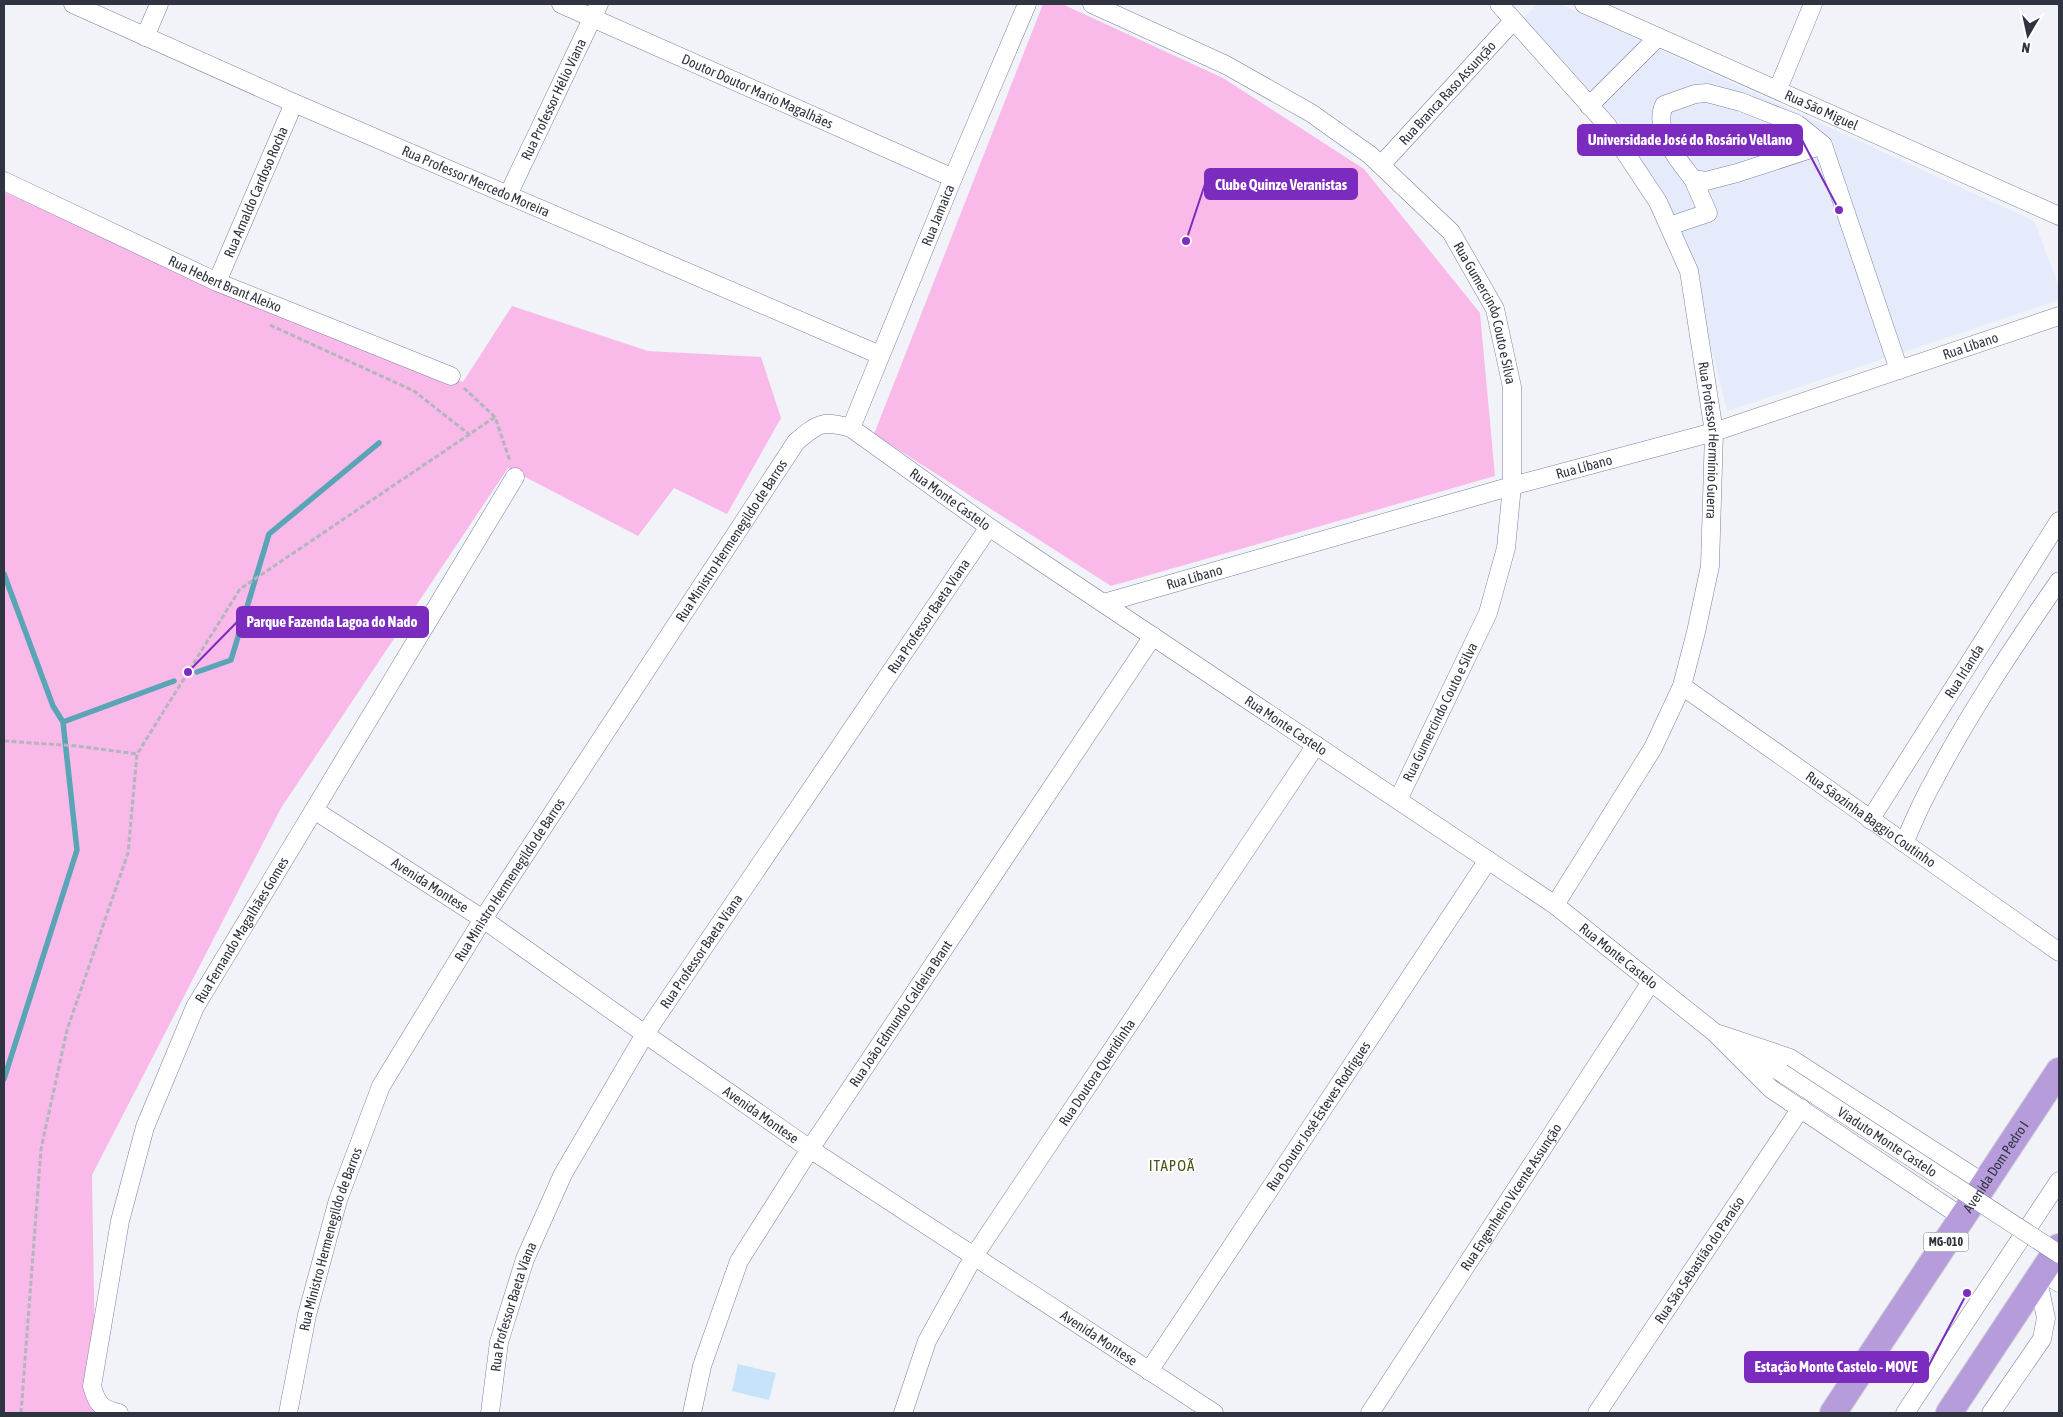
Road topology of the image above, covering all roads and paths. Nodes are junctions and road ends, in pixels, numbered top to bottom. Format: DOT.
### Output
graph roads {
  1 [pos="73,4"];
  2 [pos="159,4"];
  3 [pos="561,4"];
  4 [pos="1027,4"];
  5 [pos="1092,4"];
  6 [pos="1584,4"];
  7 [pos="1814,4"];
  8 [pos="1507,10"];
  9 [pos="596,11"];
  10 [pos="1658,36"];
  11 [pos="145,37"];
  12 [pos="1778,90"];
  13 [pos="294,103"];
  14 [pos="1589,106"];
  15 [pos="1823,145"];
  16 [pos="1381,165"];
  17 [pos="953,178"];
  18 [pos="1693,179"];
  19 [pos="4,181"];
  20 [pos="508,195"];
  21 [pos="2058,218"];
  22 [pos="1669,226"];
  23 [pos="217,282"];
  24 [pos="2059,316"];
  25 [pos="880,355"];
  26 [pos="1899,370"];
  27 [pos="450,376"];
  28 [pos="495,417"];
  29 [pos="851,428"];
  30 [pos="1714,432"];
  31 [pos="515,478"];
  32 [pos="1512,486"];
  33 [pos="2059,521"];
  34 [pos="990,527"];
  35 [pos="2059,580"];
  36 [pos="1104,604"];
  37 [pos="1154,636"];
  38 [pos="1682,686"];
  39 [pos="4,741"];
  40 [pos="1316,745"];
  41 [pos="137,754"];
  42 [pos="1398,800"];
  43 [pos="314,810"];
  44 [pos="1870,820"];
  45 [pos="1904,843"];
  46 [pos="1488,860"];
  47 [pos="1555,905"];
  48 [pos="483,918"];
  49 [pos="2059,952"];
  50 [pos="1651,982"];
  51 [pos="1714,1032"];
  52 [pos="645,1034"];
  53 [pos="2059,1071"];
  54 [pos="1801,1108"];
  55 [pos="810,1149"];
  56 [pos="2059,1181"];
  57 [pos="1985,1184"];
  58 [pos="1962,1217"];
  59 [pos="2059,1247"];
  60 [pos="974,1256"];
  61 [pos="2050,1272"];
  62 [pos="1149,1371"];
  63 [pos="21,1413"];
  64 [pos="119,1413"];
  65 [pos="288,1413"];
  66 [pos="490,1413"];
  67 [pos="692,1413"];
  68 [pos="903,1413"];
  69 [pos="1214,1413"];
  70 [pos="1370,1413"];
  71 [pos="1597,1413"];
  72 [pos="1833,1413"];
  73 [pos="1905,1413"];
  74 [pos="1949,1413"];
  75 [pos="1991,1413"];
  1 -- 11 [label="street, Rua Professor Mercedo Moreira"];
  2 -- 11 [label="street"];
  3 -- 9 [label="street, Doutor Doutor Mario Magalhães"];
  4 -- 17 [label="street, Rua Jamaica"];
  5 -- 16 [label="street, Rua Gumercindo Couto e Silva"];
  6 -- 10 [label="street, Rua São Miguel"];
  7 -- 12 [label="street"];
  8 -- 14 [label="street, Rua Professor Hermínio Guerra"];
  8 -- 16 [label="street, Rua Branca Raso Assunção"];
  9 -- 17 [label="street, Doutor Doutor Mario Magalhães"];
  9 -- 20 [label="street, Rua Professor Hélio Viana"];
  10 -- 12 [label="street, Rua São Miguel"];
  10 -- 14 [label="street"];
  11 -- 13 [label="street, Rua Professor Mercedo Moreira"];
  12 -- 21 [label="street, Rua São Miguel"];
  13 -- 20 [label="street, Rua Professor Mercedo Moreira"];
  13 -- 23 [label="street, Rua Arnaldo Cardoso Rocha"];
  14 -- 22 [label="street, Rua Professor Hermínio Guerra"];
  15 -- 18 [label="street"];
  15 -- 18 [label="street"];
  15 -- 26 [label="street"];
  16 -- 32 [label="street, Rua Gumercindo Couto e Silva"];
  17 -- 25 [label="street, Rua Jamaica"];
  18 -- 22 [label="street"];
  19 -- 23 [label="street, Rua Hebert Brant Aleixo"];
  20 -- 25 [label="street, Rua Professor Mercedo Moreira"];
  22 -- 30 [label="street, Rua Professor Hermínio Guerra"];
  23 -- 27 [label="street, Rua Hebert Brant Aleixo"];
  24 -- 26 [label="street, Rua Líbano"];
  25 -- 29 [label="street, Rua Jamaica"];
  26 -- 30 [label="street, Rua Líbano"];
  27 -- 28 [label="path"];
  28 -- 31 [label="path"];
  28 -- 41 [label="path"];
  29 -- 34 [label="street, Rua Monte Castelo"];
  29 -- 48 [label="street, Rua Ministro Hermenegildo de Barros"];
  30 -- 32 [label="street, Rua Líbano"];
  30 -- 38 [label="street, Rua Professor Hermínio Guerra"];
  31 -- 43 [label="street, Rua Fernando Magalhães Gomes"];
  32 -- 36 [label="street, Rua Líbano"];
  32 -- 42 [label="street, Rua Gumercindo Couto e Silva"];
  33 -- 44 [label="street, Rua Irlanda"];
  34 -- 36 [label="street, Rua Monte Castelo"];
  34 -- 52 [label="street, Rua Professor Baeta Viana"];
  35 -- 45 [label="street"];
  36 -- 37 [label="street, Rua Monte Castelo"];
  37 -- 40 [label="street, Rua Monte Castelo"];
  37 -- 55 [label="street, Rua João Edmundo Caldeira Brant"];
  38 -- 44 [label="street, Rua Sãozinha Baggio Coutinho"];
  38 -- 47 [label="street, Rua Professor Hermínio Guerra"];
  39 -- 41 [label="path"];
  40 -- 42 [label="street, Rua Monte Castelo"];
  40 -- 60 [label="street, Rua Doutora Queridinha"];
  41 -- 63 [label="path"];
  42 -- 46 [label="street, Rua Monte Castelo"];
  43 -- 48 [label="street, Avenida Montese"];
  43 -- 64 [label="street, Rua Fernando Magalhães Gomes"];
  44 -- 45 [label="street, Rua Sãozinha Baggio Coutinho"];
  45 -- 49 [label="street, Rua Sãozinha Baggio Coutinho"];
  46 -- 47 [label="street, Rua Monte Castelo"];
  46 -- 62 [label="street, Rua Doutor José Esteves Rodrigues"];
  47 -- 50 [label="street, Rua Monte Castelo"];
  48 -- 52 [label="street, Avenida Montese"];
  48 -- 65 [label="street, Rua Ministro Hermenegildo de Barros"];
  50 -- 51 [label="street, Rua Monte Castelo"];
  50 -- 70 [label="street, Rua Engenheiro Vicente Assunção"];
  51 -- 54 [label="street, Rua Monte Castelo"];
  51 -- 57 [label="street, Rua Monte Castelo"];
  51 -- 61 [label="street, Viaduto Monte Castelo, bridge"];
  52 -- 55 [label="street, Avenida Montese"];
  52 -- 66 [label="street, Rua Professor Baeta Viana"];
  53 -- 57 [label="highway, Avenida Dom Pedro I / MG-010"];
  54 -- 58 [label="street, Rua Monte Castelo"];
  54 -- 71 [label="street, Rua São Sebastião do Paraíso"];
  55 -- 60 [label="street, Avenida Montese"];
  55 -- 67 [label="street, Rua João Edmundo Caldeira Brant"];
  56 -- 73 [label="street"];
  57 -- 58 [label="highway, Avenida Dom Pedro I / MG-010"];
  58 -- 72 [label="highway, Avenida Dom Pedro I / MG-010"];
  59 -- 61 [label="highway"];
  60 -- 62 [label="street, Avenida Montese"];
  60 -- 68 [label="street, Rua Doutora Queridinha"];
  61 -- 74 [label="highway"];
  61 -- 75 [label="street"];
  62 -- 69 [label="street, Avenida Montese"];
}
